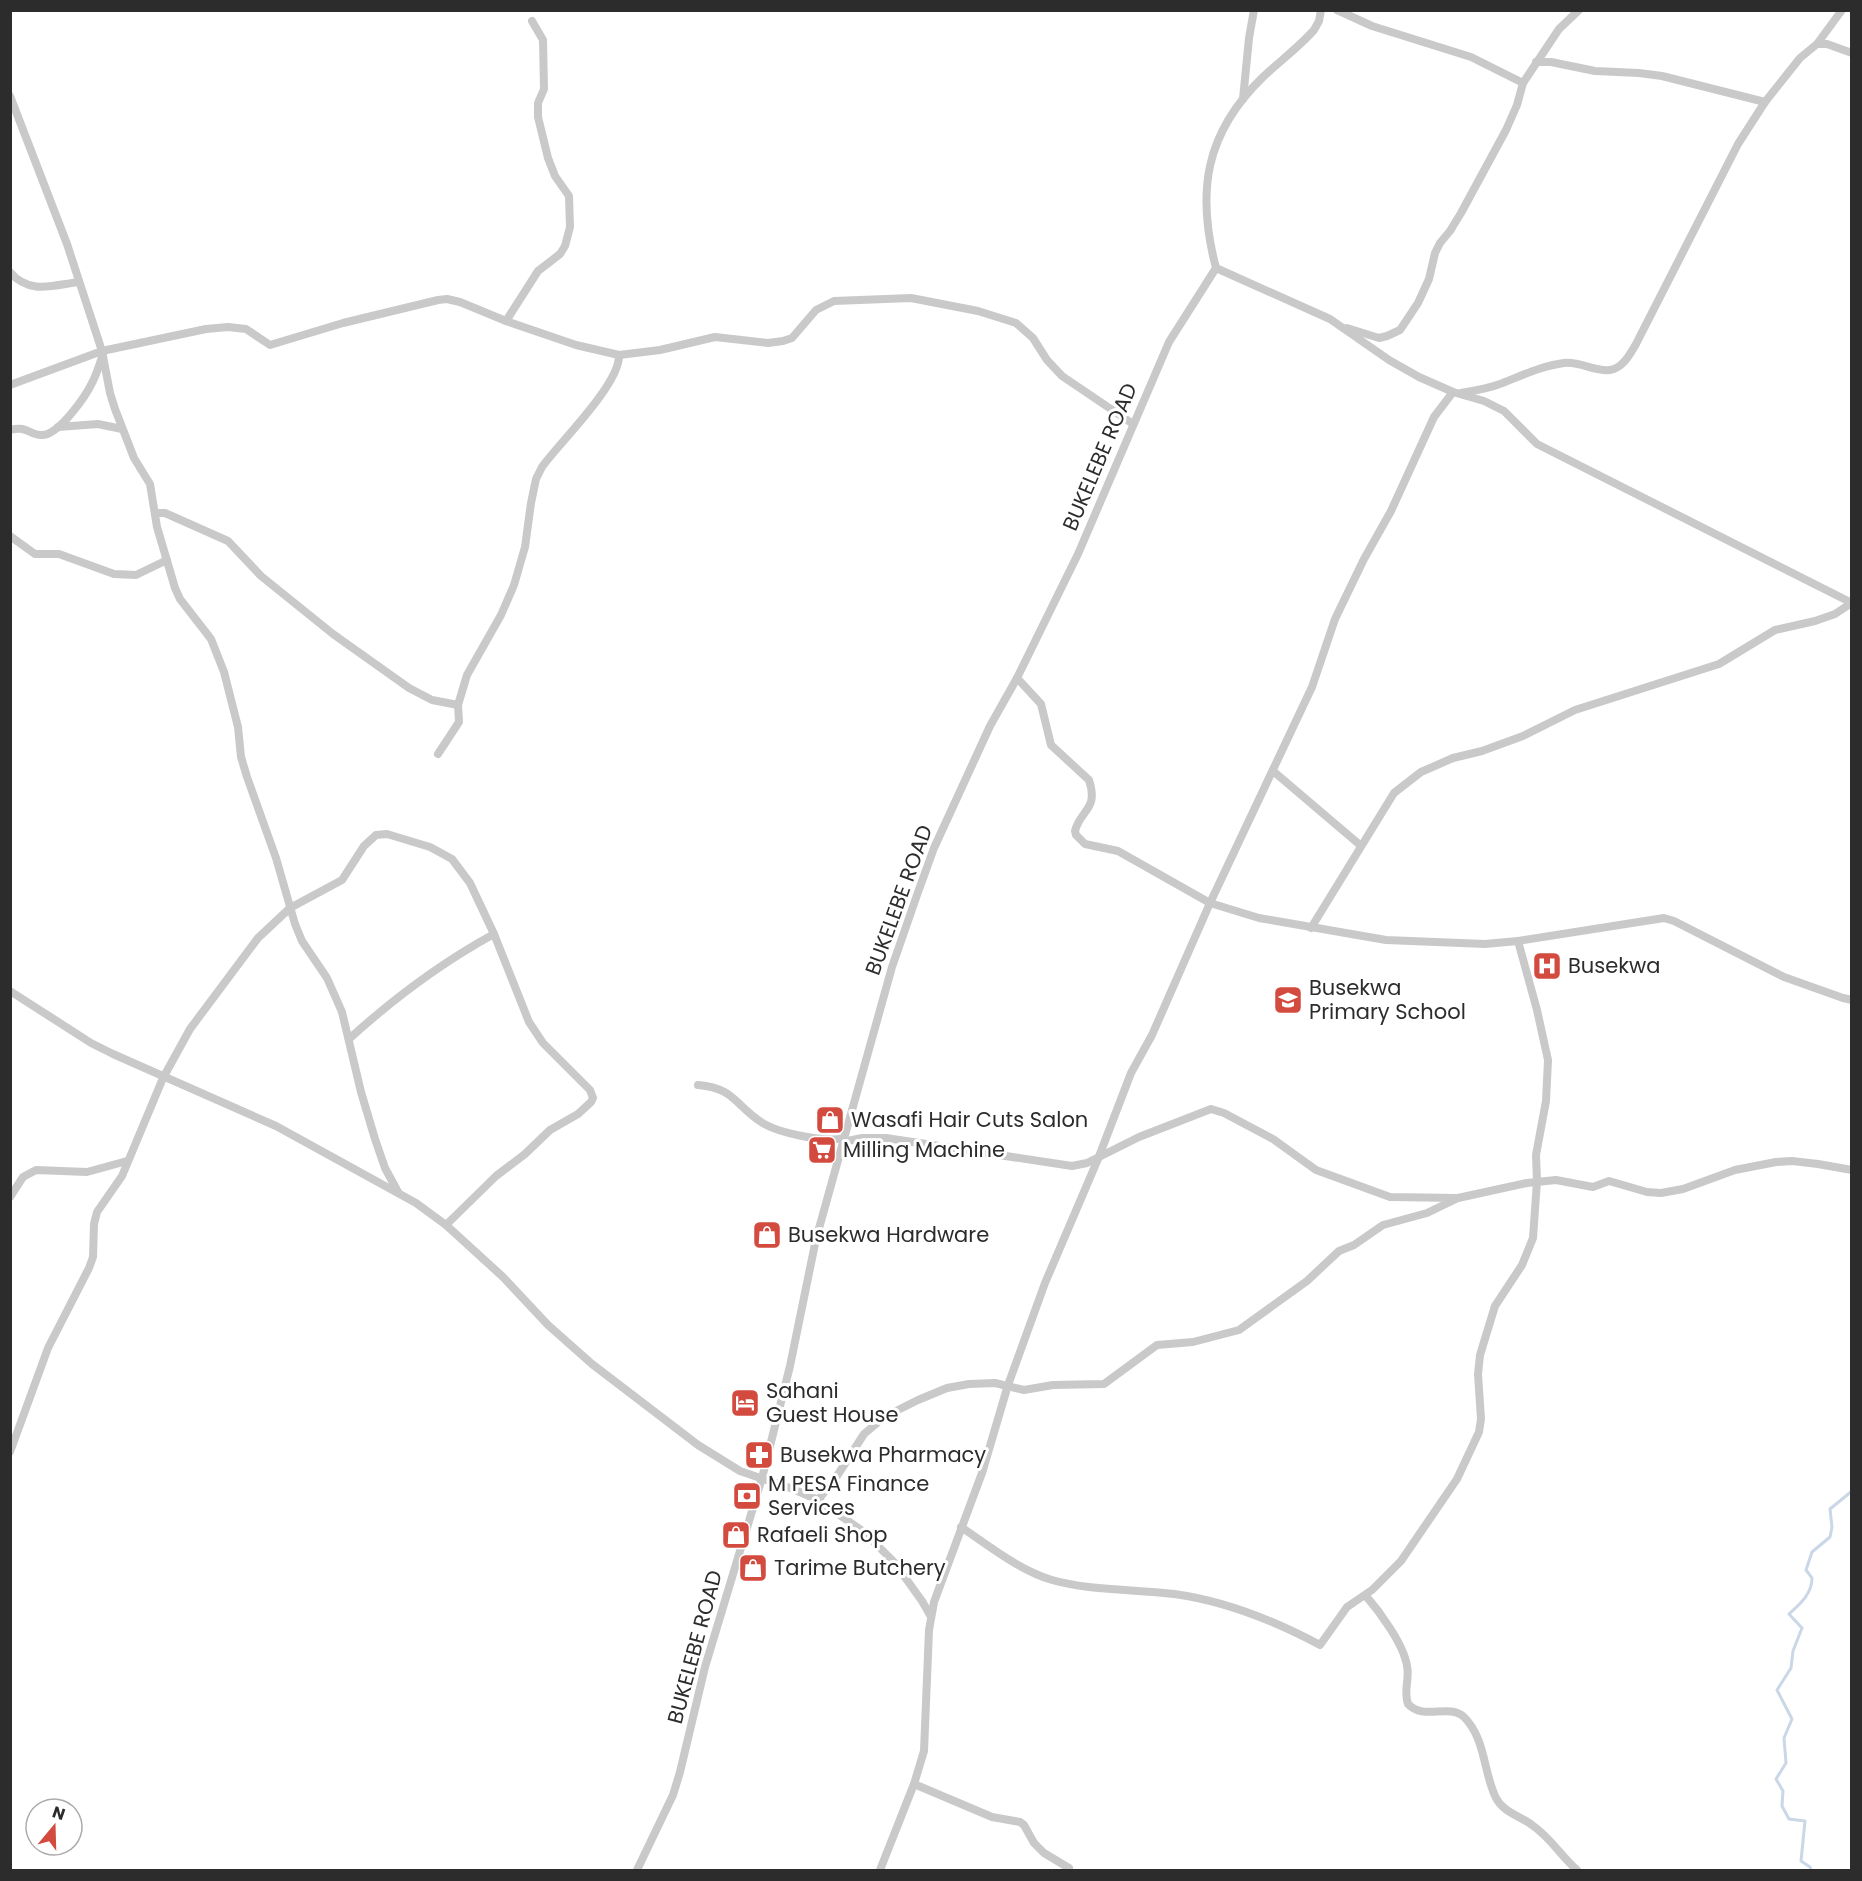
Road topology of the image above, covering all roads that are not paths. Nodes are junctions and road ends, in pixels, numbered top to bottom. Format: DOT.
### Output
graph roads {
  1 [pos="1254,10"];
  2 [pos="1321,10"];
  3 [pos="1337,10"];
  4 [pos="1579,10"];
  5 [pos="1842,10"];
  6 [pos="532,21"];
  7 [pos="1817,44"];
  8 [pos="1851,53"];
  9 [pos="1536,62"];
  10 [pos="1523,83"];
  11 [pos="10,96"];
  12 [pos="1243,99"];
  13 [pos="1766,102"];
  14 [pos="1216,268"];
  15 [pos="10,272"];
  16 [pos="79,282"];
  17 [pos="506,321"];
  18 [pos="1344,328"];
  19 [pos="103,352"];
  20 [pos="619,355"];
  21 [pos="10,385"];
  22 [pos="1457,393"];
  23 [pos="1133,424"];
  24 [pos="58,427"];
  25 [pos="122,429"];
  26 [pos="10,430"];
  27 [pos="155,513"];
  28 [pos="10,536"];
  29 [pos="167,560"];
  30 [pos="1851,604"];
  31 [pos="1017,678"];
  32 [pos="458,705"];
  33 [pos="438,754"];
  34 [pos="1273,771"];
  35 [pos="1360,845"];
  36 [pos="1210,903"];
  37 [pos="290,908"];
  38 [pos="1311,928"];
  39 [pos="494,934"];
  40 [pos="1518,941"];
  41 [pos="10,991"];
  42 [pos="1851,1000"];
  43 [pos="349,1039"];
  44 [pos="163,1078"];
  45 [pos="698,1085"];
  46 [pos="843,1140"];
  47 [pos="1098,1159"];
  48 [pos="127,1161"];
  49 [pos="1851,1170"];
  50 [pos="1537,1182"];
  51 [pos="398,1192"];
  52 [pos="10,1197"];
  53 [pos="1458,1198"];
  54 [pos="446,1226"];
  55 [pos="1008,1385"];
  56 [pos="10,1452"];
  57 [pos="762,1478"];
  58 [pos="818,1500"];
  59 [pos="962,1527"];
  60 [pos="1366,1596"];
  61 [pos="930,1616"];
  62 [pos="914,1784"];
  63 [pos="1069,1868"];
  64 [pos="638,1870"];
  65 [pos="880,1870"];
  66 [pos="1577,1870"];
  1 -- 12 [label="street"];
  2 -- 12 [label="street"];
  3 -- 10 [label="street"];
  4 -- 9 [label="street"];
  5 -- 7 [label="street"];
  6 -- 17 [label="street"];
  7 -- 8 [label="street"];
  7 -- 13 [label="street"];
  9 -- 10 [label="street"];
  9 -- 13 [label="street"];
  10 -- 18 [label="street"];
  11 -- 16 [label="street"];
  12 -- 14 [label="street"];
  13 -- 22 [label="street"];
  14 -- 18 [label="street"];
  14 -- 23 [label="street, BUKELEBE ROAD"];
  15 -- 16 [label="street"];
  16 -- 19 [label="street"];
  17 -- 19 [label="street"];
  17 -- 20 [label="street"];
  18 -- 22 [label="street"];
  19 -- 21 [label="street"];
  19 -- 24 [label="street"];
  19 -- 25 [label="street"];
  20 -- 23 [label="street"];
  20 -- 32 [label="street"];
  22 -- 30 [label="street"];
  22 -- 34 [label="street"];
  23 -- 31 [label="street, BUKELEBE ROAD"];
  24 -- 25 [label="street"];
  24 -- 26 [label="street"];
  25 -- 27 [label="street"];
  27 -- 29 [label="street"];
  27 -- 32 [label="street"];
  28 -- 29 [label="street"];
  29 -- 37 [label="street"];
  30 -- 35 [label="street"];
  31 -- 36 [label="street"];
  31 -- 46 [label="street, BUKELEBE ROAD"];
  32 -- 33 [label="street"];
  34 -- 35 [label="street"];
  34 -- 36 [label="street"];
  35 -- 38 [label="street"];
  36 -- 38 [label="street"];
  36 -- 47 [label="street"];
  37 -- 39 [label="street"];
  37 -- 43 [label="street"];
  37 -- 44 [label="street"];
  38 -- 40 [label="street"];
  39 -- 43 [label="street"];
  39 -- 54 [label="street"];
  40 -- 42 [label="street"];
  40 -- 50 [label="street"];
  41 -- 44 [label="street"];
  43 -- 51 [label="street"];
  44 -- 48 [label="street"];
  44 -- 51 [label="street"];
  45 -- 46 [label="street"];
  46 -- 47 [label="street"];
  46 -- 57 [label="street, BUKELEBE ROAD"];
  47 -- 53 [label="street"];
  47 -- 55 [label="street"];
  48 -- 52 [label="street"];
  48 -- 56 [label="street"];
  49 -- 50 [label="street"];
  50 -- 53 [label="street"];
  50 -- 60 [label="street"];
  51 -- 54 [label="street"];
  53 -- 55 [label="street"];
  54 -- 57 [label="street"];
  55 -- 58 [label="street"];
  55 -- 59 [label="street"];
  57 -- 58 [label="street"];
  57 -- 64 [label="street, BUKELEBE ROAD"];
  58 -- 61 [label="street"];
  59 -- 60 [label="street"];
  59 -- 61 [label="street"];
  60 -- 66 [label="street"];
  61 -- 62 [label="street"];
  62 -- 63 [label="street"];
  62 -- 65 [label="street"];
}
